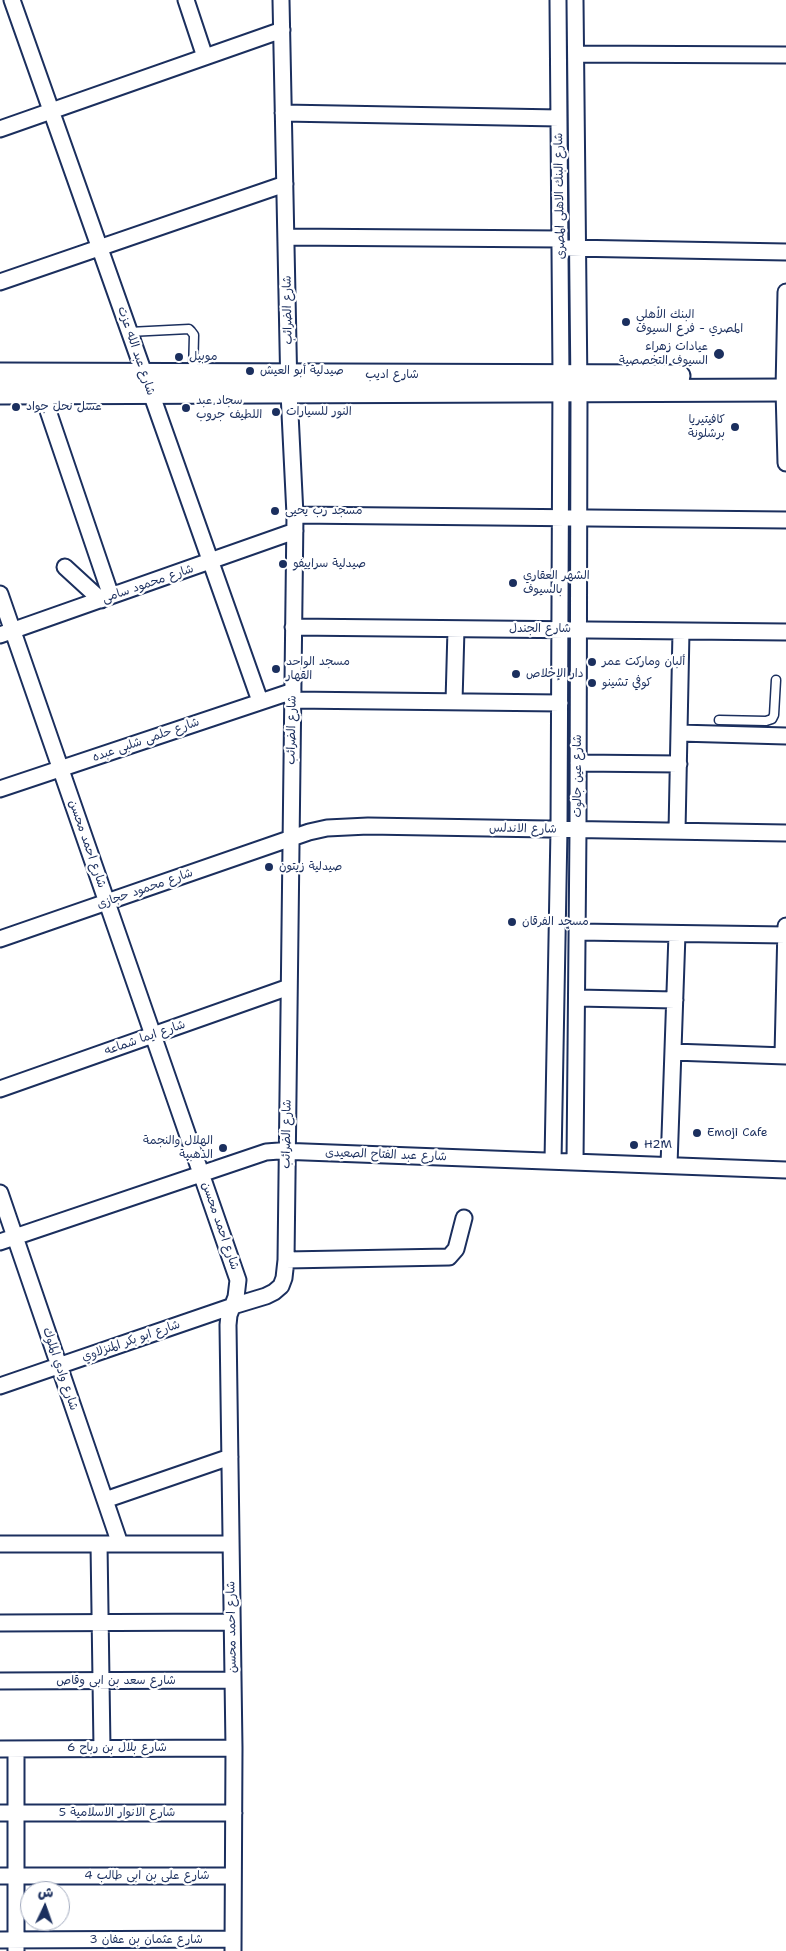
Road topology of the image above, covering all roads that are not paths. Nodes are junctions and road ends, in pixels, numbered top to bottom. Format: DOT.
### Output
graph roads {
  1 [pos="12,0"];
  2 [pos="186,0"];
  3 [pos="281,0"];
  4 [pos="558,0"];
  5 [pos="575,0"];
  6 [pos="282,30"];
  7 [pos="576,54"];
  8 [pos="786,54"];
  9 [pos="206,57"];
  10 [pos="51,111"];
  11 [pos="283,113"];
  12 [pos="559,118"];
  13 [pos="0,130"];
  14 [pos="285,184"];
  15 [pos="286,237"];
  16 [pos="560,243"];
  17 [pos="100,248"];
  18 [pos="578,248"];
  19 [pos="786,252"];
  20 [pos="0,282"];
  21 [pos="786,292"];
  22 [pos="129,332"];
  23 [pos="0,374"];
  24 [pos="193,374"];
  25 [pos="148,383"];
  26 [pos="289,383"];
  27 [pos="570,383"];
  28 [pos="785,386"];
  29 [pos="0,393"];
  30 [pos="42,393"];
  31 [pos="786,463"];
  32 [pos="295,515"];
  33 [pos="561,518"];
  34 [pos="578,518"];
  35 [pos="786,520"];
  36 [pos="295,531"];
  37 [pos="211,562"];
  38 [pos="64,567"];
  39 [pos="0,594"];
  40 [pos="106,598"];
  41 [pos="294,627"];
  42 [pos="456,629"];
  43 [pos="560,630"];
  44 [pos="578,630"];
  45 [pos="681,631"];
  46 [pos="786,632"];
  47 [pos="6,633"];
  48 [pos="776,680"];
  49 [pos="292,695"];
  50 [pos="260,701"];
  51 [pos="454,702"];
  52 [pos="560,703"];
  53 [pos="719,720"];
  54 [pos="730,728"];
  55 [pos="679,733"];
  56 [pos="786,736"];
  57 [pos="578,763"];
  58 [pos="678,764"];
  59 [pos="61,769"];
  60 [pos="0,789"];
  61 [pos="559,830"];
  62 [pos="578,830"];
  63 [pos="677,831"];
  64 [pos="786,833"];
  65 [pos="291,838"];
  66 [pos="107,902"];
  67 [pos="786,926"];
  68 [pos="577,932"];
  69 [pos="677,934"];
  70 [pos="786,935"];
  71 [pos="0,940"];
  72 [pos="289,987"];
  73 [pos="576,998"];
  74 [pos="675,1000"];
  75 [pos="154,1035"];
  76 [pos="673,1052"];
  77 [pos="784,1055"];
  78 [pos="0,1089"];
  79 [pos="287,1151"];
  80 [pos="553,1161"];
  81 [pos="575,1162"];
  82 [pos="669,1165"];
  83 [pos="786,1170"];
  84 [pos="202,1174"];
  85 [pos="0,1193"];
  86 [pos="464,1218"];
  87 [pos="15,1237"];
  88 [pos="0,1242"];
  89 [pos="286,1260"];
  90 [pos="233,1306"];
  91 [pos="59,1366"];
  92 [pos="0,1386"];
  93 [pos="230,1458"];
  94 [pos="105,1500"];
  95 [pos="0,1544"];
  96 [pos="99,1544"];
  97 [pos="120,1544"];
  98 [pos="230,1544"];
  99 [pos="101,1622"];
  100 [pos="232,1622"];
  101 [pos="0,1623"];
  102 [pos="233,1680"];
  103 [pos="0,1681"];
  104 [pos="102,1681"];
  105 [pos="102,1748"];
  106 [pos="234,1748"];
  107 [pos="16,1749"];
  108 [pos="0,1750"];
  109 [pos="0,1813"];
  110 [pos="16,1813"];
  111 [pos="234,1813"];
  112 [pos="0,1876"];
  113 [pos="16,1876"];
  114 [pos="233,1876"];
  115 [pos="0,1940"];
  116 [pos="233,1945"];
  117 [pos="16,1946"];
  1 -- 10 [label="street, شارع عبد الله عزت"];
  2 -- 9 [label="street"];
  3 -- 6 [label="street, شارع الضرائب"];
  4 -- 12 [label="street, شارع البنك الاهلى المصرى"];
  5 -- 7 [label="street, شارع البنك الاهلى المصرى"];
  6 -- 9 [label="street"];
  6 -- 11 [label="street, شارع الضرائب"];
  7 -- 8 [label="street"];
  7 -- 18 [label="street, شارع البنك الاهلى المصرى"];
  9 -- 10 [label="street"];
  10 -- 13 [label="street"];
  10 -- 17 [label="street, شارع عبد الله عزت"];
  11 -- 12 [label="street"];
  11 -- 14 [label="street, شارع الضرائب"];
  12 -- 16 [label="street, شارع البنك الاهلى المصرى"];
  14 -- 15 [label="street, شارع الضرائب"];
  14 -- 17 [label="street"];
  15 -- 16 [label="street"];
  15 -- 26 [label="street, شارع الضرائب"];
  16 -- 18 [label="street"];
  16 -- 27 [label="street, شارع البنك الاهلى المصرى"];
  17 -- 20 [label="street"];
  17 -- 22 [label="street, شارع عبد الله عزت"];
  18 -- 19 [label="street"];
  18 -- 27 [label="street, شارع البنك الاهلى المصرى"];
  21 -- 28 [label="street"];
  22 -- 24 [label="lane"];
  22 -- 25 [label="street, شارع عبد الله عزت"];
  23 -- 25 [label="main road, شارع اديب"];
  24 -- 25 [label="main road, شارع اديب"];
  24 -- 26 [label="main road, شارع اديب"];
  25 -- 26 [label="main road, شارع اديب"];
  25 -- 30 [label="main road, شارع اديب"];
  25 -- 37 [label="street, شارع عبد الله عزت"];
  26 -- 27 [label="main road, شارع اديب"];
  26 -- 32 [label="street, شارع الضرائب"];
  27 -- 28 [label="main road, شارع اديب"];
  27 -- 33 [label="street, شارع عين جالوت"];
  27 -- 34 [label="street, شارع عين جالوت"];
  28 -- 31 [label="street"];
  29 -- 30 [label="main road, شارع اديب"];
  30 -- 40 [label="street"];
  32 -- 33 [label="street"];
  32 -- 36 [label="street, شارع الضرائب"];
  33 -- 34 [label="street"];
  33 -- 43 [label="street, شارع عين جالوت"];
  34 -- 35 [label="street"];
  34 -- 44 [label="street, شارع عين جالوت"];
  36 -- 37 [label="street, شارع محمود سامى"];
  36 -- 41 [label="street, شارع الضرائب"];
  37 -- 40 [label="street, شارع محمود سامى"];
  37 -- 50 [label="street, شارع عبد الله عزت"];
  38 -- 40 [label="street"];
  39 -- 47 [label="street, شارع احمد محسن"];
  40 -- 47 [label="street, شارع محمود سامى"];
  41 -- 42 [label="street, شارع الجندل"];
  41 -- 49 [label="street, شارع الضرائب"];
  42 -- 43 [label="street, شارع الجندل"];
  42 -- 51 [label="street"];
  43 -- 44 [label="street, شارع الجندل"];
  43 -- 52 [label="street, شارع عين جالوت"];
  44 -- 45 [label="street, شارع الجندل"];
  44 -- 57 [label="street, شارع عين جالوت"];
  45 -- 46 [label="street, شارع الجندل"];
  45 -- 55 [label="street"];
  47 -- 59 [label="street, شارع احمد محسن"];
  48 -- 54 [label="lane"];
  49 -- 50 [label="street, شارع حلمى شلبى عبده"];
  49 -- 51 [label="street, شارع حلمى شلبى عبده"];
  49 -- 65 [label="street, شارع الضرائب"];
  50 -- 59 [label="street, شارع حلمى شلبى عبده"];
  51 -- 52 [label="street, شارع حلمى شلبى عبده"];
  52 -- 61 [label="street, شارع عين جالوت"];
  53 -- 54 [label="lane"];
  54 -- 55 [label="street"];
  54 -- 56 [label="street"];
  55 -- 58 [label="street"];
  57 -- 58 [label="street"];
  57 -- 62 [label="street, شارع عين جالوت"];
  58 -- 63 [label="street"];
  59 -- 60 [label="street, شارع حلمى شلبى عبده"];
  59 -- 66 [label="street, شارع احمد محسن"];
  61 -- 62 [label="street, شارع الاندلس"];
  61 -- 65 [label="street, شارع الاندلس"];
  61 -- 80 [label="street, شارع عين جالوت"];
  62 -- 63 [label="street, شارع الاندلس"];
  62 -- 68 [label="street, شارع عين جالوت"];
  63 -- 64 [label="street, شارع الاندلس"];
  65 -- 66 [label="street, شارع محمود حجازى"];
  65 -- 72 [label="street, شارع الضرائب"];
  66 -- 71 [label="street, شارع محمود حجازى"];
  66 -- 75 [label="street, شارع احمد محسن"];
  67 -- 70 [label="street"];
  68 -- 69 [label="street"];
  68 -- 73 [label="street, شارع عين جالوت"];
  69 -- 70 [label="street"];
  69 -- 74 [label="street"];
  70 -- 77 [label="street"];
  72 -- 75 [label="street, شارع ايما شماعه"];
  72 -- 79 [label="street, شارع الضرائب"];
  73 -- 74 [label="street"];
  73 -- 81 [label="street, شارع عين جالوت"];
  74 -- 76 [label="street"];
  75 -- 78 [label="street, شارع ايما شماعه"];
  75 -- 84 [label="street, شارع احمد محسن"];
  76 -- 77 [label="street"];
  76 -- 82 [label="street"];
  79 -- 80 [label="street, شارع عبد الفتاح الصعيدى"];
  79 -- 84 [label="street, شارع عبد الفتاح الصعيدى"];
  79 -- 89 [label="street, شارع الضرائب"];
  80 -- 81 [label="street, شارع عبد الفتاح الصعيدى"];
  81 -- 82 [label="street, شارع عبد الفتاح الصعيدى"];
  82 -- 83 [label="street, شارع عبد الفتاح الصعيدى"];
  84 -- 87 [label="street, شارع عبد الفتاح الصعيدى"];
  84 -- 90 [label="street, شارع احمد محسن"];
  85 -- 87 [label="street, شارع وادي الملوك"];
  86 -- 89 [label="street"];
  87 -- 88 [label="street, شارع عبد الفتاح الصعيدى"];
  87 -- 91 [label="street, شارع وادي الملوك"];
  89 -- 90 [label="street, شارع الضرائب"];
  90 -- 91 [label="street, شارع ابو بكر المنزلاوي"];
  90 -- 93 [label="street, شارع احمد محسن"];
  91 -- 92 [label="street, شارع ابو بكر المنزلاوي"];
  91 -- 94 [label="street, شارع وادي الملوك"];
  93 -- 94 [label="street"];
  93 -- 98 [label="street, شارع احمد محسن"];
  94 -- 97 [label="street, شارع وادي الملوك"];
  95 -- 96 [label="street"];
  96 -- 97 [label="street"];
  96 -- 99 [label="street"];
  97 -- 98 [label="street"];
  98 -- 100 [label="street, شارع احمد محسن"];
  99 -- 100 [label="street"];
  99 -- 101 [label="street"];
  99 -- 104 [label="street"];
  100 -- 102 [label="street, شارع احمد محسن"];
  102 -- 104 [label="street, شارع سعد بن ابى وقاص"];
  102 -- 106 [label="street, شارع احمد محسن"];
  103 -- 104 [label="street, شارع سعد بن ابى وقاص"];
  104 -- 105 [label="street"];
  105 -- 106 [label="street, شارع بلال بن رباح 6"];
  105 -- 107 [label="street, شارع بلال بن رباح 6"];
  106 -- 111 [label="street, شارع احمد محسن"];
  107 -- 108 [label="street, شارع بلال بن رباح 6"];
  107 -- 110 [label="street"];
  109 -- 110 [label="street, شارع الانوار الاسلامية 5"];
  110 -- 111 [label="street, شارع الانوار الاسلامية 5"];
  110 -- 113 [label="street"];
  111 -- 114 [label="street, شارع احمد محسن"];
  112 -- 113 [label="street, شارع على بن ابى طالب 4"];
  113 -- 114 [label="street, شارع على بن ابى طالب 4"];
  113 -- 117 [label="street"];
  114 -- 116 [label="street, شارع احمد محسن"];
  115 -- 117 [label="street, شارع عثمان بن عفان 3"];
  116 -- 117 [label="street, شارع عثمان بن عفان 3"];
}
